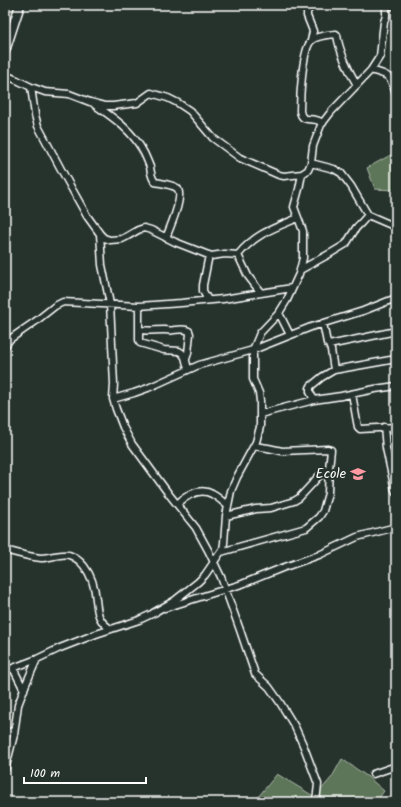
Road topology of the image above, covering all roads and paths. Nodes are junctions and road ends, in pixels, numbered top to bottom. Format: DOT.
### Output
graph roads {
  1 [pos="20,5"];
  2 [pos="303,5"];
  3 [pos="312,5"];
  4 [pos="386,6"];
  5 [pos="396,6"];
  6 [pos="307,12"];
  7 [pos="311,41"];
  8 [pos="6,48"];
  9 [pos="371,70"];
  10 [pos="5,75"];
  11 [pos="357,85"];
  12 [pos="32,87"];
  13 [pos="396,94"];
  14 [pos="90,102"];
  15 [pos="323,123"];
  16 [pos="311,163"];
  17 [pos="302,174"];
  18 [pos="368,215"];
  19 [pos="298,218"];
  20 [pos="396,227"];
  21 [pos="100,234"];
  22 [pos="166,238"];
  23 [pos="209,254"];
  24 [pos="238,255"];
  25 [pos="300,270"];
  26 [pos="292,288"];
  27 [pos="261,293"];
  28 [pos="396,298"];
  29 [pos="208,300"];
  30 [pos="110,304"];
  31 [pos="139,306"];
  32 [pos="279,313"];
  33 [pos="323,323"];
  34 [pos="139,330"];
  35 [pos="396,331"];
  36 [pos="290,335"];
  37 [pos="329,345"];
  38 [pos="5,346"];
  39 [pos="253,350"];
  40 [pos="186,359"];
  41 [pos="396,359"];
  42 [pos="188,369"];
  43 [pos="334,370"];
  44 [pos="396,386"];
  45 [pos="352,394"];
  46 [pos="113,399"];
  47 [pos="314,400"];
  48 [pos="260,414"];
  49 [pos="384,427"];
  50 [pos="396,427"];
  51 [pos="254,446"];
  52 [pos="329,468"];
  53 [pos="396,492"];
  54 [pos="177,504"];
  55 [pos="228,506"];
  56 [pos="226,516"];
  57 [pos="396,526"];
  58 [pos="5,550"];
  59 [pos="221,552"];
  60 [pos="213,563"];
  61 [pos="225,590"];
  62 [pos="153,613"];
  63 [pos="111,629"];
  64 [pos="38,659"];
  65 [pos="13,668"];
  66 [pos="5,671"];
  67 [pos="24,690"];
  68 [pos="14,730"];
  69 [pos="5,734"];
  70 [pos="396,766"];
  71 [pos="5,770"];
  72 [pos="372,774"];
  73 [pos="316,802"];
  1 -- 8 [label="street"];
  2 -- 6 [label="street"];
  3 -- 6 [label="street"];
  4 -- 5 [label="street"];
  4 -- 9 [label="street"];
  6 -- 7 [label="street"];
  7 -- 11 [label="street"];
  7 -- 15 [label="street"];
  9 -- 11 [label="street"];
  9 -- 13 [label="street"];
  10 -- 12 [label="street"];
  11 -- 15 [label="street"];
  12 -- 14 [label="street"];
  12 -- 21 [label="street"];
  14 -- 17 [label="street"];
  14 -- 22 [label="street"];
  15 -- 16 [label="street"];
  16 -- 17 [label="street"];
  16 -- 18 [label="street"];
  17 -- 19 [label="street"];
  18 -- 20 [label="street"];
  18 -- 25 [label="street"];
  19 -- 24 [label="street"];
  19 -- 25 [label="street"];
  21 -- 22 [label="street"];
  21 -- 30 [label="street"];
  22 -- 23 [label="street"];
  23 -- 24 [label="street"];
  23 -- 29 [label="street"];
  24 -- 27 [label="street"];
  25 -- 26 [label="street"];
  26 -- 27 [label="street"];
  26 -- 32 [label="street"];
  27 -- 29 [label="street"];
  28 -- 33 [label="street"];
  29 -- 31 [label="street"];
  30 -- 31 [label="street"];
  30 -- 38 [label="street"];
  30 -- 46 [label="street"];
  31 -- 34 [label="street"];
  32 -- 36 [label="street"];
  32 -- 39 [label="street"];
  33 -- 36 [label="street"];
  33 -- 37 [label="street"];
  34 -- 40 [label="street"];
  34 -- 40 [label="street"];
  35 -- 37 [label="street"];
  36 -- 39 [label="street"];
  37 -- 43 [label="street"];
  39 -- 42 [label="street"];
  39 -- 48 [label="street"];
  40 -- 42 [label="street"];
  41 -- 43 [label="street"];
  42 -- 46 [label="street"];
  43 -- 47 [label="street"];
  44 -- 45 [label="street"];
  45 -- 47 [label="street"];
  45 -- 49 [label="street"];
  46 -- 54 [label="street"];
  47 -- 48 [label="street"];
  48 -- 51 [label="street"];
  49 -- 50 [label="street"];
  49 -- 53 [label="street"];
  51 -- 52 [label="street"];
  51 -- 55 [label="street"];
  52 -- 56 [label="street"];
  52 -- 59 [label="street"];
  54 -- 55 [label="street"];
  54 -- 60 [label="street"];
  55 -- 56 [label="street"];
  56 -- 59 [label="street"];
  57 -- 61 [label="street"];
  58 -- 63 [label="street"];
  59 -- 60 [label="street"];
  60 -- 61 [label="street"];
  60 -- 62 [label="street"];
  61 -- 62 [label="street"];
  61 -- 73 [label="street"];
  62 -- 63 [label="street"];
  63 -- 64 [label="street"];
  64 -- 65 [label="street"];
  64 -- 67 [label="street"];
  65 -- 66 [label="street"];
  65 -- 67 [label="street"];
  67 -- 68 [label="street"];
  68 -- 69 [label="street"];
  68 -- 71 [label="street"];
  70 -- 72 [label="street"];
}
